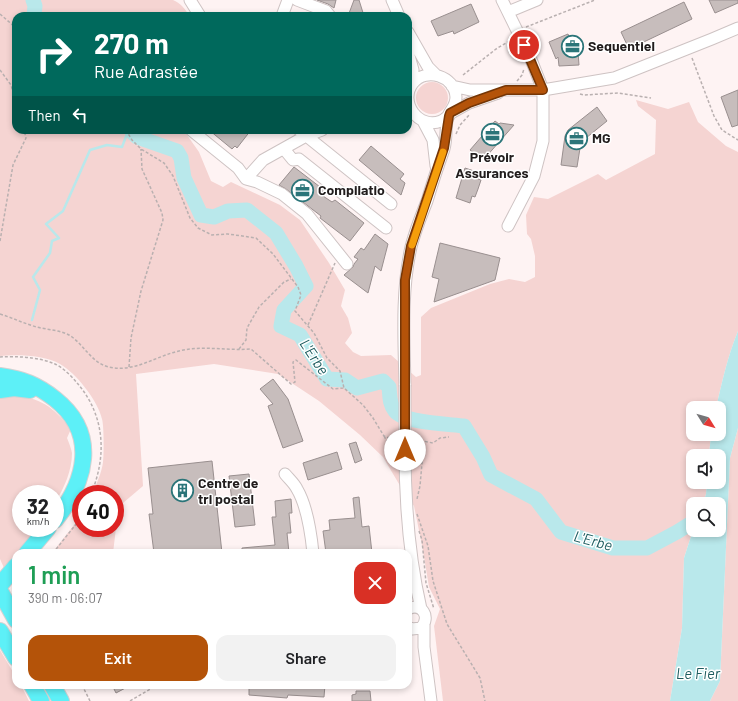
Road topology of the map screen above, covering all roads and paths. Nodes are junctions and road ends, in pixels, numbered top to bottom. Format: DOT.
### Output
graph roads {
  1 [pos="190,0"];
  2 [pos="288,0"];
  3 [pos="297,0"];
  4 [pos="392,0"];
  5 [pos="502,0"];
  6 [pos="537,0"];
  7 [pos="198,12"];
  8 [pos="284,12"];
  9 [pos="327,12"];
  10 [pos="397,12"];
  11 [pos="508,12"];
  12 [pos="0,14"];
  13 [pos="12,24"];
  14 [pos="738,28"];
  15 [pos="412,39"];
  16 [pos="512,39"];
  17 [pos="514,45"];
  18 [pos="688,48"];
  19 [pos="412,66"];
  20 [pos="524,69"];
  21 [pos="0,70"];
  22 [pos="436,75"];
  23 [pos="412,77"];
  24 [pos="570,85"];
  25 [pos="452,86"];
  26 [pos="509,86"];
  27 [pos="412,87"];
  28 [pos="12,88"];
  29 [pos="543,90"];
  30 [pos="651,98"];
  31 [pos="471,102"];
  32 [pos="450,114"];
  33 [pos="415,117"];
  34 [pos="25,134"];
  35 [pos="128,134"];
  36 [pos="196,134"];
  37 [pos="301,134"];
  38 [pos="303,134"];
  39 [pos="454,136"];
  40 [pos="738,140"];
  41 [pos="141,149"];
  42 [pos="284,149"];
  43 [pos="436,171"];
  44 [pos="246,179"];
  45 [pos="391,204"];
  46 [pos="508,226"];
  47 [pos="386,228"];
  48 [pos="0,240"];
  49 [pos="339,254"];
  50 [pos="347,264"];
  51 [pos="291,279"];
  52 [pos="0,314"];
  53 [pos="308,325"];
  54 [pos="239,350"];
  55 [pos="129,367"];
  56 [pos="0,376"];
  57 [pos="344,388"];
  58 [pos="0,390"];
  59 [pos="55,399"];
  60 [pos="384,436"];
  61 [pos="448,437"];
  62 [pos="402,446"];
  63 [pos="397,460"];
  64 [pos="285,474"];
  65 [pos="416,504"];
  66 [pos="64,507"];
  67 [pos="416,522"];
  68 [pos="418,528"];
  69 [pos="72,529"];
  70 [pos="40,537"];
  71 [pos="30,549"];
  72 [pos="56,549"];
  73 [pos="312,549"];
  74 [pos="412,549"];
  75 [pos="412,549"];
  76 [pos="12,570"];
  77 [pos="0,584"];
  78 [pos="417,589"];
  79 [pos="0,591"];
  80 [pos="412,601"];
  81 [pos="412,608"];
  82 [pos="421,609"];
  83 [pos="434,611"];
  84 [pos="12,613"];
  85 [pos="424,625"];
  86 [pos="412,628"];
  87 [pos="0,631"];
  88 [pos="412,631"];
  89 [pos="424,647"];
  90 [pos="12,651"];
  91 [pos="34,689"];
  92 [pos="54,689"];
  93 [pos="84,689"];
  94 [pos="150,689"];
  95 [pos="41,701"];
  96 [pos="61,701"];
  97 [pos="90,701"];
  98 [pos="130,701"];
  99 [pos="431,701"];
  100 [pos="485,701"];
  1 -- 7 [label="street"];
  2 -- 8 [label="street"];
  3 -- 9 [label="street"];
  4 -- 10 [label="street"];
  5 -- 11 [label="street"];
  6 -- 11 [label="street"];
  11 -- 29 [label="street"];
  12 -- 13 [label="path"];
  14 -- 18 [label="street"];
  15 -- 22 [label="street"];
  16 -- 17 [label="path"];
  18 -- 24 [label="street"];
  18 -- 40 [label="path"];
  19 -- 23 [label="street"];
  20 -- 26 [label="path"];
  21 -- 28 [label="path"];
  22 -- 25 [label="street"];
  22 -- 27 [label="street"];
  24 -- 29 [label="street"];
  24 -- 30 [label="path"];
  25 -- 26 [label="street"];
  25 -- 32 [label="street"];
  26 -- 29 [label="street"];
  26 -- 31 [label="street"];
  29 -- 46 [label="street"];
  31 -- 32 [label="street"];
  31 -- 39 [label="path"];
  32 -- 33 [label="street"];
  32 -- 43 [label="street"];
  33 -- 43 [label="street"];
  34 -- 48 [label="path"];
  35 -- 41 [label="path"];
  36 -- 44 [label="street"];
  37 -- 42 [label="street"];
  38 -- 45 [label="street"];
  41 -- 51 [label="path"];
  41 -- 55 [label="path"];
  42 -- 44 [label="street"];
  42 -- 47 [label="street"];
  43 -- 62 [label="street, bridge"];
  44 -- 49 [label="street"];
  49 -- 50 [label="street"];
  49 -- 53 [label="path"];
  51 -- 53 [label="path"];
  51 -- 54 [label="path"];
  52 -- 55 [label="path"];
  53 -- 57 [label="path"];
  54 -- 55 [label="path"];
  54 -- 57 [label="path"];
  56 -- 59 [label="highway"];
  57 -- 60 [label="path"];
  58 -- 59 [label="highway"];
  59 -- 66 [label="highway"];
  60 -- 62 [label="path"];
  60 -- 63 [label="path"];
  61 -- 65 [label="path"];
  62 -- 75 [label="street"];
  64 -- 73 [label="street"];
  67 -- 100 [label="path"];
  68 -- 83 [label="path"];
  69 -- 72 [label="path"];
  70 -- 71 [label="highway"];
  74 -- 78 [label="street"];
  76 -- 77 [label="highway"];
  78 -- 80 [label="street"];
  78 -- 82 [label="street"];
  79 -- 84 [label="highway"];
  81 -- 82 [label="street"];
  82 -- 85 [label="street"];
  85 -- 86 [label="street"];
  85 -- 89 [label="street"];
  87 -- 90 [label="highway"];
  88 -- 89 [label="street"];
  89 -- 99 [label="street"];
  91 -- 95 [label="highway"];
  92 -- 96 [label="highway"];
  93 -- 97 [label="path"];
  94 -- 98 [label="path"];
}
